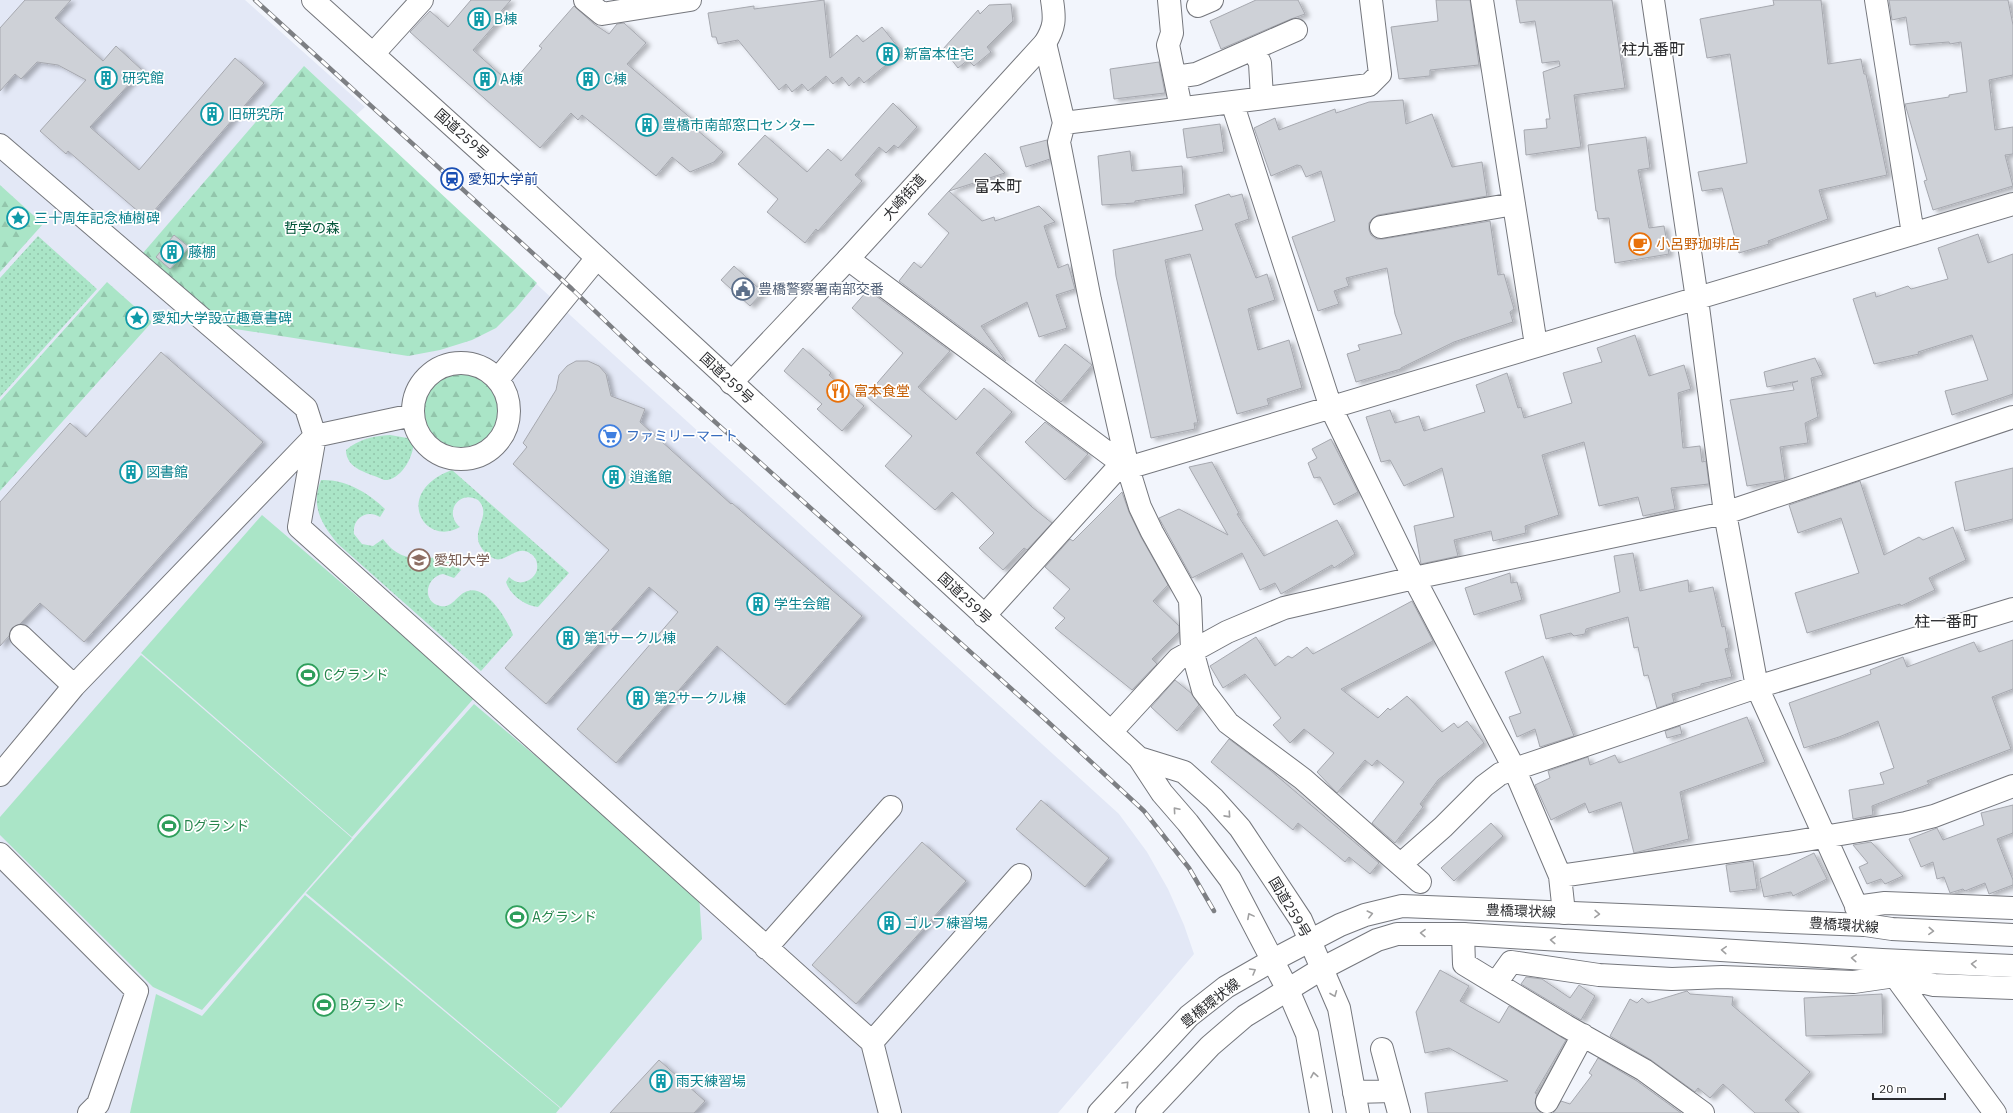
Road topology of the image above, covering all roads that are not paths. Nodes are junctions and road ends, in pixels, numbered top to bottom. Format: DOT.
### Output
graph roads {
  1 [pos="313,0"];
  2 [pos="422,0"];
  3 [pos="585,0"];
  4 [pos="690,0"];
  5 [pos="1052,0"];
  6 [pos="1169,0"];
  7 [pos="1371,0"];
  8 [pos="1482,0"];
  9 [pos="1653,0"];
  10 [pos="1876,0"];
  11 [pos="1296,30"];
  12 [pos="1045,43"];
  13 [pos="1253,49"];
  14 [pos="373,54"];
  15 [pos="1175,77"];
  16 [pos="1262,98"];
  17 [pos="1232,102"];
  18 [pos="1181,108"];
  19 [pos="1064,123"];
  20 [pos="2,151"];
  21 [pos="1514,204"];
  22 [pos="2013,204"];
  23 [pos="1381,227"];
  24 [pos="1913,234"];
  25 [pos="597,258"];
  26 [pos="848,259"];
  27 [pos="1697,299"];
  28 [pos="1536,345"];
  29 [pos="498,379"];
  30 [pos="731,383"];
  31 [pos="1331,408"];
  32 [pos="414,415"];
  33 [pos="2013,417"];
  34 [pos="315,436"];
  35 [pos="1128,468"];
  36 [pos="1725,513"];
  37 [pos="1414,578"];
  38 [pos="2013,609"];
  39 [pos="984,616"];
  40 [pos="21,636"];
  41 [pos="1192,650"];
  42 [pos="74,686"];
  43 [pos="1757,687"];
  44 [pos="1112,732"];
  45 [pos="1139,758"];
  46 [pos="1514,768"];
  47 [pos="0,775"];
  48 [pos="2013,786"];
  49 [pos="891,807"];
  50 [pos="1824,836"];
  51 [pos="0,854"];
  52 [pos="1401,864"];
  53 [pos="1020,875"];
  54 [pos="1560,876"];
  55 [pos="1420,882"];
  56 [pos="2013,908"];
  57 [pos="1564,913"];
  58 [pos="1860,916"];
  59 [pos="1463,934"];
  60 [pos="2013,935"];
  61 [pos="1311,942"];
  62 [pos="766,948"];
  63 [pos="1273,960"];
  64 [pos="1895,966"];
  65 [pos="2013,966"];
  66 [pos="1323,968"];
  67 [pos="1496,983"];
  68 [pos="2013,988"];
  69 [pos="1288,990"];
  70 [pos="1583,1035"];
  71 [pos="872,1042"];
  72 [pos="1382,1049"];
  73 [pos="1393,1091"];
  74 [pos="1547,1102"];
  75 [pos="1356,1103"];
  76 [pos="89,1113"];
  77 [pos="890,1113"];
  78 [pos="1099,1113"];
  79 [pos="1147,1113"];
  80 [pos="1321,1113"];
  81 [pos="1399,1113"];
  82 [pos="1703,1113"];
  83 [pos="1995,1113"];
  1 -- 14 [label="main road, 国道259号"];
  2 -- 14 [label="main road"];
  3 -- 4 [label="main road"];
  5 -- 12 [label="main road, 大崎街道"];
  6 -- 15 [label="main road"];
  7 -- 16 [label="main road"];
  8 -- 21 [label="main road"];
  9 -- 27 [label="main road"];
  10 -- 24 [label="main road"];
  11 -- 13 [label="main road"];
  12 -- 19 [label="main road"];
  12 -- 26 [label="main road, 大崎街道"];
  13 -- 15 [label="main road"];
  13 -- 16 [label="main road"];
  14 -- 25 [label="main road, 国道259号"];
  15 -- 18 [label="main road"];
  16 -- 17 [label="main road"];
  17 -- 18 [label="main road"];
  17 -- 31 [label="main road"];
  18 -- 19 [label="main road"];
  19 -- 35 [label="main road"];
  20 -- 34 [label="main road"];
  21 -- 23 [label="main road"];
  21 -- 28 [label="main road"];
  22 -- 24 [label="main road"];
  24 -- 27 [label="main road"];
  25 -- 29 [label="main road"];
  25 -- 30 [label="main road, 国道259号"];
  26 -- 30 [label="main road, 大崎街道"];
  26 -- 35 [label="main road"];
  27 -- 28 [label="main road"];
  27 -- 36 [label="main road"];
  28 -- 31 [label="main road"];
  29 -- 32 [label="main road"];
  29 -- 32 [label="main road"];
  30 -- 39 [label="main road, 国道259号"];
  31 -- 35 [label="main road"];
  31 -- 37 [label="main road"];
  32 -- 34 [label="main road"];
  33 -- 36 [label="main road"];
  34 -- 42 [label="main road"];
  34 -- 62 [label="main road"];
  35 -- 39 [label="main road"];
  35 -- 41 [label="main road"];
  36 -- 37 [label="main road"];
  36 -- 43 [label="main road"];
  37 -- 41 [label="main road"];
  37 -- 46 [label="main road"];
  38 -- 43 [label="main road"];
  39 -- 44 [label="main road, 国道259号"];
  40 -- 42 [label="main road"];
  41 -- 44 [label="main road"];
  41 -- 52 [label="main road"];
  42 -- 47 [label="main road"];
  43 -- 46 [label="main road"];
  43 -- 50 [label="main road"];
  44 -- 45 [label="main road, 国道259号"];
  45 -- 61 [label="main road, 国道259号, one-way"];
  63 -- 45 [label="main road, 国道259号, one-way"];
  46 -- 52 [label="main road"];
  46 -- 54 [label="main road"];
  48 -- 50 [label="main road"];
  49 -- 62 [label="main road"];
  50 -- 54 [label="main road"];
  50 -- 58 [label="main road"];
  51 -- 76 [label="main road"];
  52 -- 55 [label="main road"];
  53 -- 71 [label="main road"];
  54 -- 57 [label="main road"];
  56 -- 58 [label="main road"];
  57 -- 58 [label="main road, 豊橋環状線, one-way"];
  61 -- 57 [label="main road, 豊橋環状線, one-way"];
  58 -- 60 [label="main road, 豊橋環状線, one-way"];
  64 -- 59 [label="main road, 豊橋環状線, one-way"];
  59 -- 66 [label="main road, 豊橋環状線, one-way"];
  59 -- 67 [label="main road"];
  61 -- 63 [label="main road, 豊橋環状線"];
  61 -- 66 [label="main road, 国道259号"];
  62 -- 71 [label="main road"];
  63 -- 69 [label="main road, 国道259号"];
  78 -- 63 [label="main road, 豊橋環状線, one-way"];
  65 -- 64 [label="main road, 豊橋環状線, one-way"];
  64 -- 67 [label="main road"];
  64 -- 68 [label="main road"];
  64 -- 83 [label="main road"];
  66 -- 69 [label="main road, 豊橋環状線"];
  66 -- 75 [label="main road, 国道259号, one-way"];
  67 -- 70 [label="main road"];
  69 -- 79 [label="main road, 豊橋環状線"];
  80 -- 69 [label="main road, 国道259号, one-way"];
  70 -- 74 [label="main road"];
  70 -- 82 [label="main road"];
  71 -- 77 [label="main road"];
  72 -- 73 [label="main road"];
  73 -- 75 [label="main road"];
  73 -- 81 [label="main road"];
}
